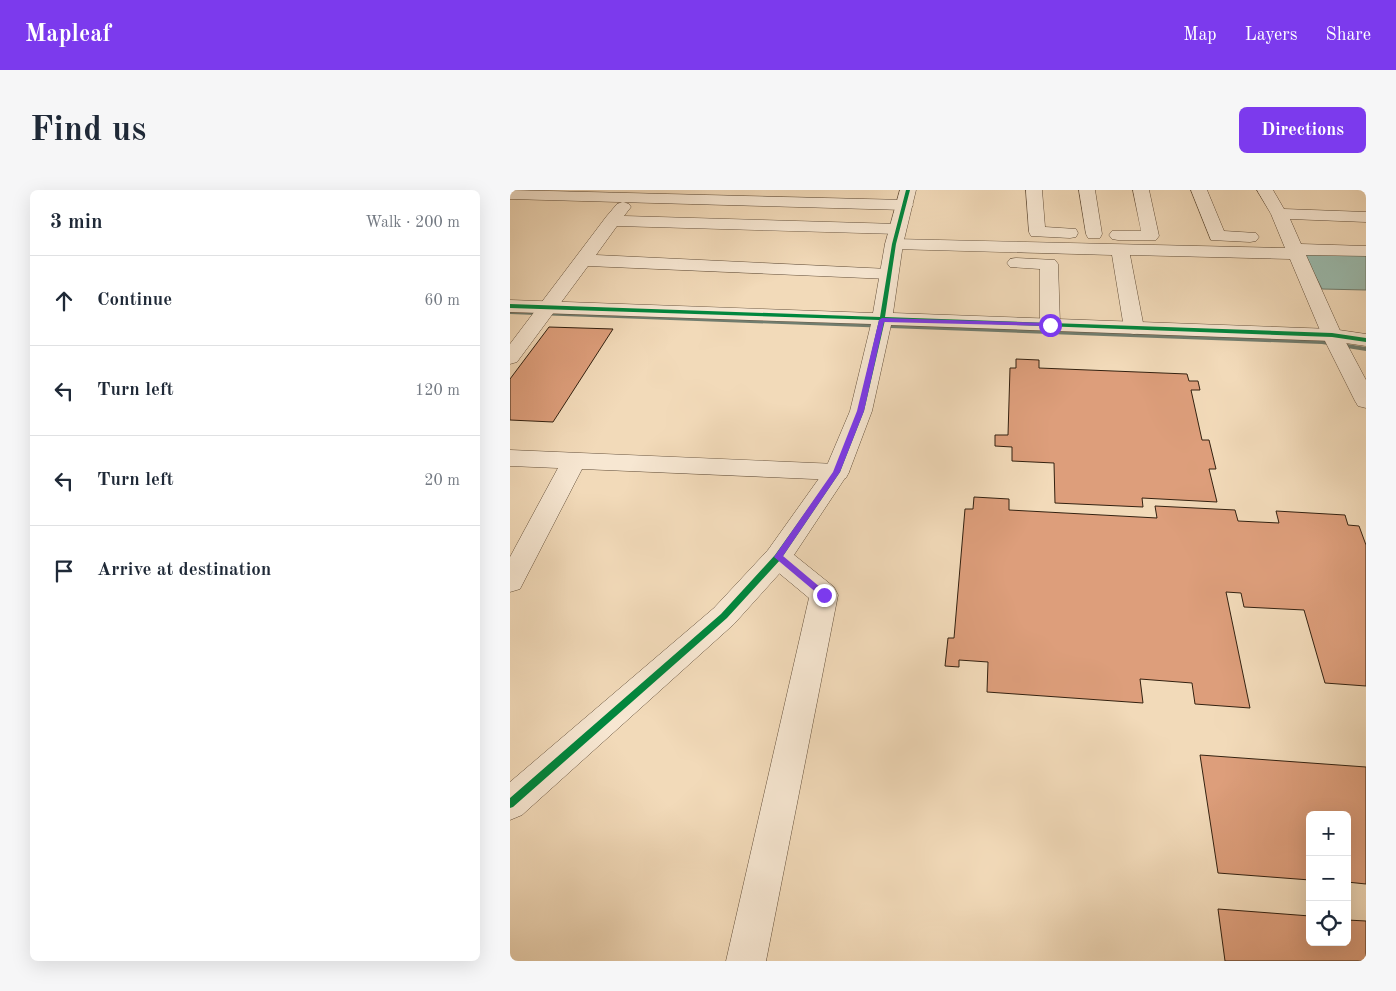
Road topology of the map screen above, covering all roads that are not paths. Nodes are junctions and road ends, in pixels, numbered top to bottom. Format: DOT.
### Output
graph roads {
  1 [pos="1034,190"];
  2 [pos="1087,190"];
  3 [pos="1141,190"];
  4 [pos="1199,190"];
  5 [pos="1265,190"];
  6 [pos="510,194"];
  7 [pos="633,194"];
  8 [pos="910,195"];
  9 [pos="1279,214"];
  10 [pos="1366,217"];
  11 [pos="612,221"];
  12 [pos="1094,234"];
  13 [pos="1293,247"];
  14 [pos="1120,250"];
  15 [pos="894,251"];
  16 [pos="1366,251"];
  17 [pos="583,260"];
  18 [pos="510,306"];
  19 [pos="548,307"];
  20 [pos="881,325"];
  21 [pos="1050,325"];
  22 [pos="1134,328"];
  23 [pos="1332,335"];
  24 [pos="1366,340"];
  25 [pos="510,358"];
  26 [pos="1366,401"];
  27 [pos="510,458"];
  28 [pos="574,461"];
  29 [pos="837,472"];
  30 [pos="778,557"];
  31 [pos="510,582"];
  32 [pos="510,804"];
  33 [pos="746,961"];
  1 -- 12 [label="street"];
  2 -- 12 [label="street"];
  3 -- 12 [label="street"];
  4 -- 13 [label="street"];
  5 -- 9 [label="street"];
  6 -- 7 [label="street"];
  7 -- 8 [label="street"];
  7 -- 11 [label="street"];
  8 -- 15 [label="street"];
  9 -- 10 [label="street"];
  9 -- 13 [label="street"];
  11 -- 15 [label="street"];
  11 -- 17 [label="street"];
  13 -- 14 [label="street"];
  13 -- 16 [label="street"];
  13 -- 23 [label="street"];
  14 -- 15 [label="street"];
  14 -- 22 [label="street"];
  15 -- 17 [label="street"];
  15 -- 20 [label="street"];
  15 -- 21 [label="street"];
  17 -- 19 [label="street"];
  18 -- 19 [label="street"];
  19 -- 20 [label="street"];
  19 -- 25 [label="street"];
  20 -- 21 [label="street"];
  20 -- 29 [label="street"];
  21 -- 22 [label="street"];
  22 -- 23 [label="street"];
  23 -- 24 [label="street"];
  23 -- 26 [label="street"];
  27 -- 28 [label="street"];
  28 -- 29 [label="street"];
  28 -- 31 [label="street"];
  29 -- 30 [label="street"];
  30 -- 32 [label="street"];
  30 -- 33 [label="street"];
}
